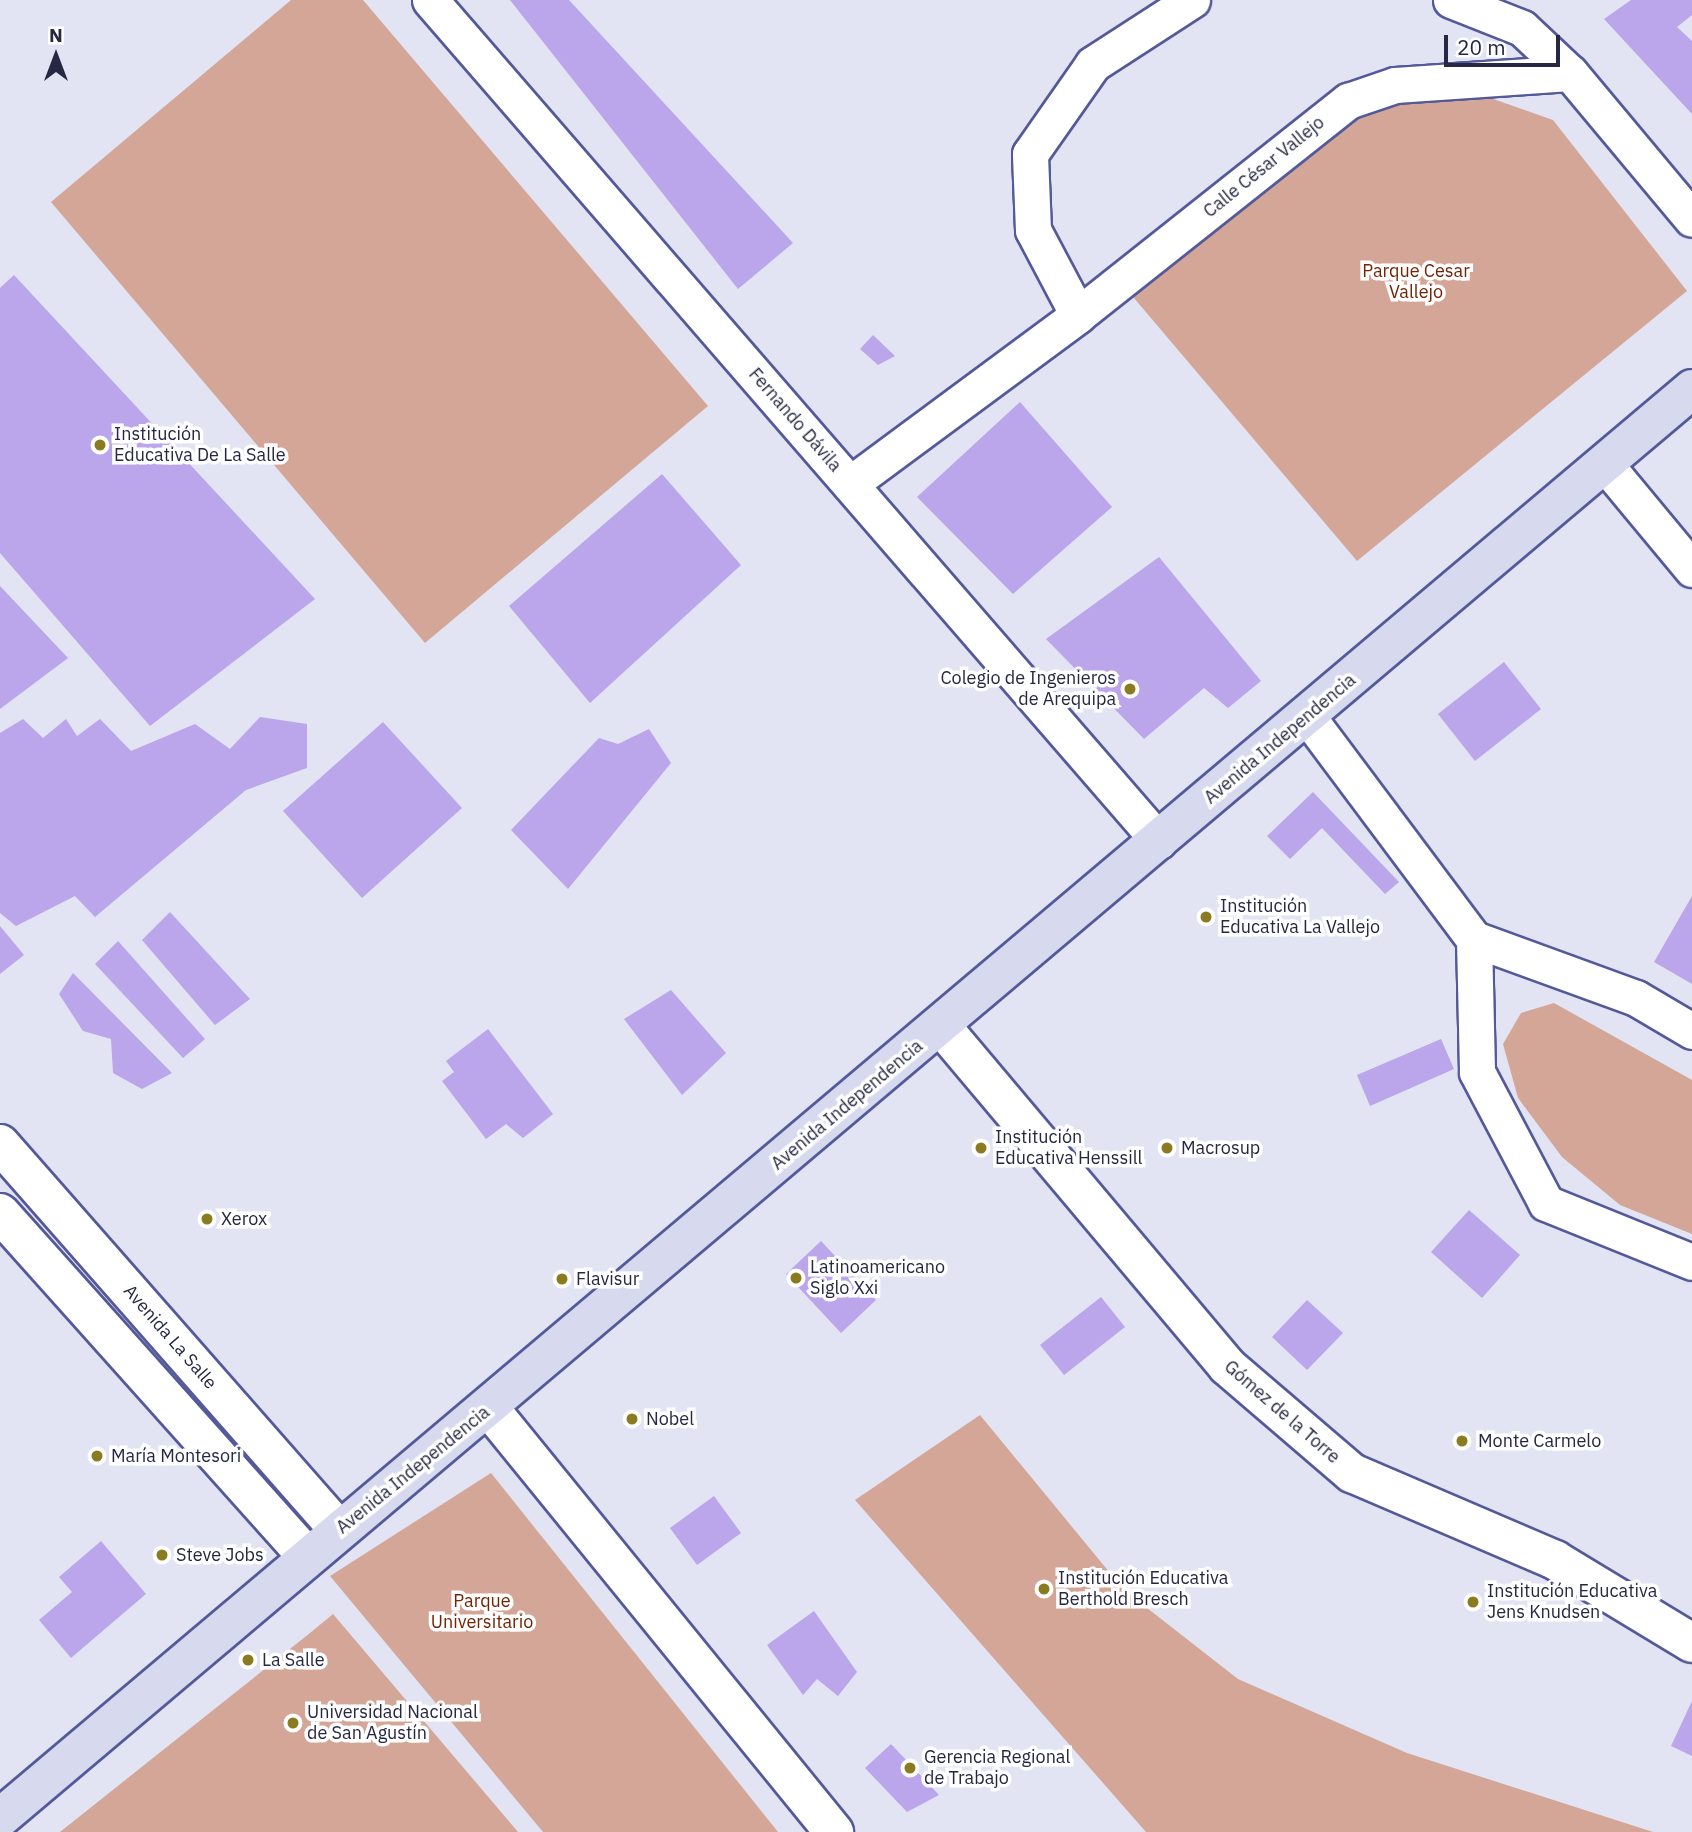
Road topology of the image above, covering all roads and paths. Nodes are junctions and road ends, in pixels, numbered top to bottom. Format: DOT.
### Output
graph roads {
  1 [pos="430,0"];
  2 [pos="1192,0"];
  3 [pos="1451,0"];
  4 [pos="1570,73"];
  5 [pos="1692,219"];
  6 [pos="1078,315"];
  7 [pos="1692,389"];
  8 [pos="1604,463"];
  9 [pos="850,484"];
  10 [pos="1692,569"];
  11 [pos="1307,716"];
  12 [pos="1159,841"];
  13 [pos="1474,939"];
  14 [pos="941,1026"];
  15 [pos="1692,1031"];
  16 [pos="0,1144"];
  17 [pos="0,1213"];
  18 [pos="1692,1262"];
  19 [pos="153,1318"];
  20 [pos="121,1347"];
  21 [pos="489,1408"];
  22 [pos="339,1530"];
  23 [pos="307,1556"];
  24 [pos="1692,1643"];
  25 [pos="0,1818"];
  26 [pos="834,1832"];
  1 -- 9 [label="street, Fernando Dávila"];
  2 -- 6 [label="street"];
  3 -- 4 [label="street"];
  4 -- 5 [label="street"];
  4 -- 6 [label="street, Calle César Vallejo"];
  6 -- 9 [label="street, Calle César Vallejo"];
  7 -- 8 [label="main road, Avenida Independencia"];
  8 -- 10 [label="street"];
  8 -- 11 [label="main road, Avenida Independencia"];
  9 -- 12 [label="street, Fernando Dávila"];
  11 -- 12 [label="main road, Avenida Independencia"];
  11 -- 13 [label="street"];
  12 -- 14 [label="main road, Avenida Independencia"];
  13 -- 15 [label="street"];
  13 -- 18 [label="street"];
  14 -- 21 [label="main road, Avenida Independencia"];
  14 -- 24 [label="street, Gómez de la Torre"];
  16 -- 19 [label="street, Avenida La Salle"];
  17 -- 20 [label="street"];
  19 -- 20 [label="street"];
  19 -- 22 [label="street, Avenida La Salle"];
  20 -- 23 [label="street"];
  21 -- 22 [label="main road, Avenida Independencia"];
  21 -- 26 [label="street"];
  22 -- 23 [label="main road, Avenida Independencia"];
  23 -- 25 [label="main road, Avenida Independencia"];
}
